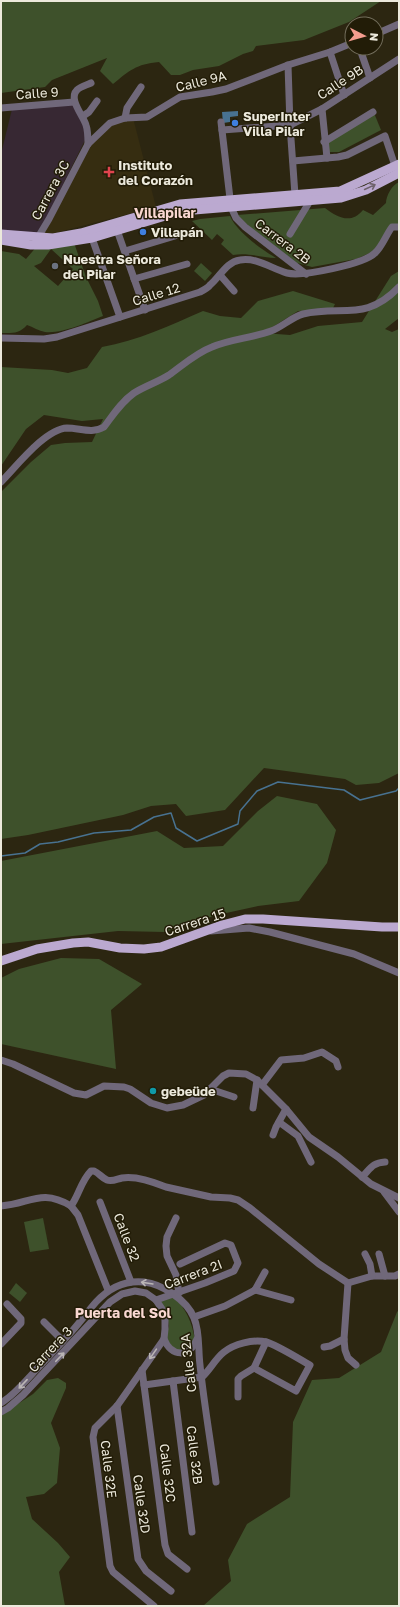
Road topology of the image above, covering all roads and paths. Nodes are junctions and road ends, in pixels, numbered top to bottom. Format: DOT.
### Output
graph roads {
  1 [pos="398,23"];
  2 [pos="384,30"];
  3 [pos="344,46"];
  4 [pos="330,52"];
  5 [pos="362,56"];
  6 [pos="399,59"];
  7 [pos="288,65"];
  8 [pos="370,78"];
  9 [pos="91,83"];
  10 [pos="141,87"];
  11 [pos="344,95"];
  12 [pos="97,101"];
  13 [pos="74,102"];
  14 [pos="1,108"];
  15 [pos="322,109"];
  16 [pos="373,112"];
  17 [pos="83,116"];
  18 [pos="125,118"];
  19 [pos="290,125"];
  20 [pos="222,126"];
  21 [pos="324,142"];
  22 [pos="88,144"];
  23 [pos="327,158"];
  24 [pos="293,161"];
  25 [pos="398,168"];
  26 [pos="295,194"];
  27 [pos="310,201"];
  28 [pos="230,204"];
  29 [pos="399,227"];
  30 [pos="117,230"];
  31 [pos="1,234"];
  32 [pos="290,234"];
  33 [pos="176,236"];
  34 [pos="38,238"];
  35 [pos="92,238"];
  36 [pos="1,240"];
  37 [pos="30,245"];
  38 [pos="125,251"];
  39 [pos="187,264"];
  40 [pos="306,274"];
  41 [pos="220,275"];
  42 [pos="134,278"];
  43 [pos="399,287"];
  44 [pos="234,291"];
  45 [pos="145,310"];
  46 [pos="120,317"];
  47 [pos="1,338"];
  48 [pos="1,482"];
  49 [pos="399,927"];
  50 [pos="203,932"];
  51 [pos="1,961"];
  52 [pos="399,973"];
  53 [pos="1,1060"];
  54 [pos="338,1067"];
  55 [pos="259,1082"];
  56 [pos="210,1089"];
  57 [pos="234,1097"];
  58 [pos="254,1108"];
  59 [pos="286,1109"];
  60 [pos="279,1122"];
  61 [pos="273,1135"];
  62 [pos="311,1162"];
  63 [pos="385,1162"];
  64 [pos="362,1177"];
  65 [pos="384,1192"];
  66 [pos="399,1198"];
  67 [pos="100,1202"];
  68 [pos="1,1206"];
  69 [pos="71,1206"];
  70 [pos="399,1212"];
  71 [pos="176,1218"];
  72 [pos="366,1254"];
  73 [pos="379,1254"];
  74 [pos="180,1264"];
  75 [pos="265,1272"];
  76 [pos="399,1274"];
  77 [pos="372,1276"];
  78 [pos="385,1276"];
  79 [pos="131,1282"];
  80 [pos="348,1283"];
  81 [pos="108,1290"];
  82 [pos="255,1290"];
  83 [pos="176,1293"];
  84 [pos="156,1300"];
  85 [pos="291,1300"];
  86 [pos="7,1304"];
  87 [pos="194,1317"];
  88 [pos="44,1322"];
  89 [pos="198,1337"];
  90 [pos="164,1339"];
  91 [pos="344,1339"];
  92 [pos="63,1341"];
  93 [pos="266,1342"];
  94 [pos="1,1344"];
  95 [pos="324,1347"];
  96 [pos="356,1365"];
  97 [pos="200,1366"];
  98 [pos="211,1366"];
  99 [pos="254,1368"];
  100 [pos="142,1370"];
  101 [pos="202,1377"];
  102 [pos="173,1381"];
  103 [pos="144,1385"];
  104 [pos="238,1397"];
  105 [pos="1,1403"];
  106 [pos="117,1406"];
  107 [pos="1,1412"];
  108 [pos="216,1482"];
  109 [pos="192,1532"];
  110 [pos="187,1569"];
  111 [pos="171,1591"];
  112 [pos="154,1606"];
  1 -- 2 [label="street"];
  3 -- 4 [label="street, Calle 9A"];
  4 -- 7 [label="street, Calle 9A"];
  4 -- 11 [label="street"];
  5 -- 8 [label="street"];
  6 -- 8 [label="street, Calle 9B"];
  7 -- 18 [label="street, Calle 9A"];
  7 -- 19 [label="street"];
  8 -- 11 [label="street, Calle 9B"];
  9 -- 13 [label="street, Calle 9"];
  10 -- 18 [label="street"];
  11 -- 15 [label="street, Calle 9B"];
  12 -- 17 [label="street"];
  13 -- 14 [label="street, Calle 9"];
  13 -- 17 [label="street, Calle 9"];
  15 -- 19 [label="street, Calle 9B"];
  15 -- 21 [label="street"];
  16 -- 21 [label="street"];
  17 -- 22 [label="street, Calle 9"];
  18 -- 22 [label="street, Calle 9A"];
  19 -- 20 [label="street, Calle 9B"];
  19 -- 24 [label="street"];
  20 -- 28 [label="street, Carrera 2B"];
  21 -- 23 [label="street"];
  22 -- 34 [label="street, Carrera 3C"];
  23 -- 24 [label="street"];
  23 -- 25 [label="street"];
  24 -- 26 [label="street"];
  25 -- 26 [label="main road"];
  27 -- 25 [label="main road, one-way"];
  26 -- 28 [label="main road"];
  27 -- 28 [label="main road"];
  27 -- 32 [label="street"];
  28 -- 30 [label="main road"];
  28 -- 34 [label="main road"];
  28 -- 40 [label="street, Carrera 2B"];
  29 -- 40 [label="street, Carrera 2B"];
  30 -- 35 [label="main road"];
  30 -- 38 [label="street"];
  31 -- 34 [label="main road"];
  33 -- 38 [label="street"];
  34 -- 37 [label="street, Carrera 3C"];
  35 -- 37 [label="main road"];
  35 -- 46 [label="street"];
  36 -- 37 [label="main road"];
  38 -- 42 [label="street"];
  39 -- 42 [label="street"];
  40 -- 41 [label="street, Calle 12"];
  41 -- 44 [label="street"];
  41 -- 45 [label="street, Calle 12"];
  42 -- 45 [label="street"];
  43 -- 48 [label="street"];
  45 -- 46 [label="street, Calle 12"];
  46 -- 47 [label="street, Calle 12"];
  49 -- 50 [label="main road, Carrera 15"];
  50 -- 51 [label="main road, Carrera 15"];
  50 -- 52 [label="street"];
  53 -- 56 [label="street"];
  54 -- 55 [label="street"];
  55 -- 56 [label="street"];
  55 -- 58 [label="street"];
  55 -- 59 [label="street"];
  56 -- 57 [label="street"];
  59 -- 60 [label="street"];
  59 -- 64 [label="street"];
  60 -- 61 [label="street"];
  60 -- 62 [label="street"];
  63 -- 64 [label="street"];
  64 -- 65 [label="street"];
  65 -- 66 [label="street"];
  65 -- 70 [label="street"];
  67 -- 79 [label="street, Calle 32"];
  68 -- 69 [label="street"];
  69 -- 80 [label="street"];
  69 -- 81 [label="street"];
  71 -- 83 [label="street"];
  72 -- 77 [label="street"];
  73 -- 78 [label="street"];
  74 -- 83 [label="street, Carrera 2I"];
  75 -- 82 [label="street"];
  76 -- 78 [label="street"];
  77 -- 78 [label="street"];
  77 -- 80 [label="street"];
  79 -- 81 [label="street, Carrera 3"];
  83 -- 79 [label="street, Calle 32A, one-way"];
  80 -- 91 [label="street"];
  81 -- 92 [label="street, Carrera 3"];
  82 -- 85 [label="street"];
  82 -- 87 [label="street"];
  83 -- 84 [label="street, Carrera 2I"];
  83 -- 87 [label="street, Calle 32A"];
  84 -- 90 [label="street, Calle 32A"];
  107 -- 84 [label="street, Carrera 3, one-way"];
  86 -- 94 [label="street"];
  87 -- 89 [label="street, Calle 32A"];
  88 -- 92 [label="street"];
  89 -- 90 [label="street"];
  89 -- 97 [label="street, Calle 32A"];
  90 -- 100 [label="street, Calle 32E, one-way"];
  91 -- 95 [label="street"];
  91 -- 96 [label="street"];
  92 -- 105 [label="street, Carrera 3, one-way"];
  93 -- 98 [label="street"];
  93 -- 99 [label="street"];
  93 -- 99 [label="street"];
  97 -- 98 [label="street"];
  97 -- 101 [label="street, Calle 32A"];
  98 -- 101 [label="street"];
  99 -- 104 [label="street"];
  100 -- 103 [label="street, Calle 32C"];
  100 -- 106 [label="street, Calle 32E"];
  101 -- 102 [label="street"];
  101 -- 108 [label="street, Calle 32A"];
  102 -- 103 [label="street"];
  102 -- 109 [label="street, Calle 32B"];
  103 -- 110 [label="street, Calle 32C"];
  106 -- 111 [label="street, Calle 32D"];
  106 -- 112 [label="street, Calle 32E"];
}
